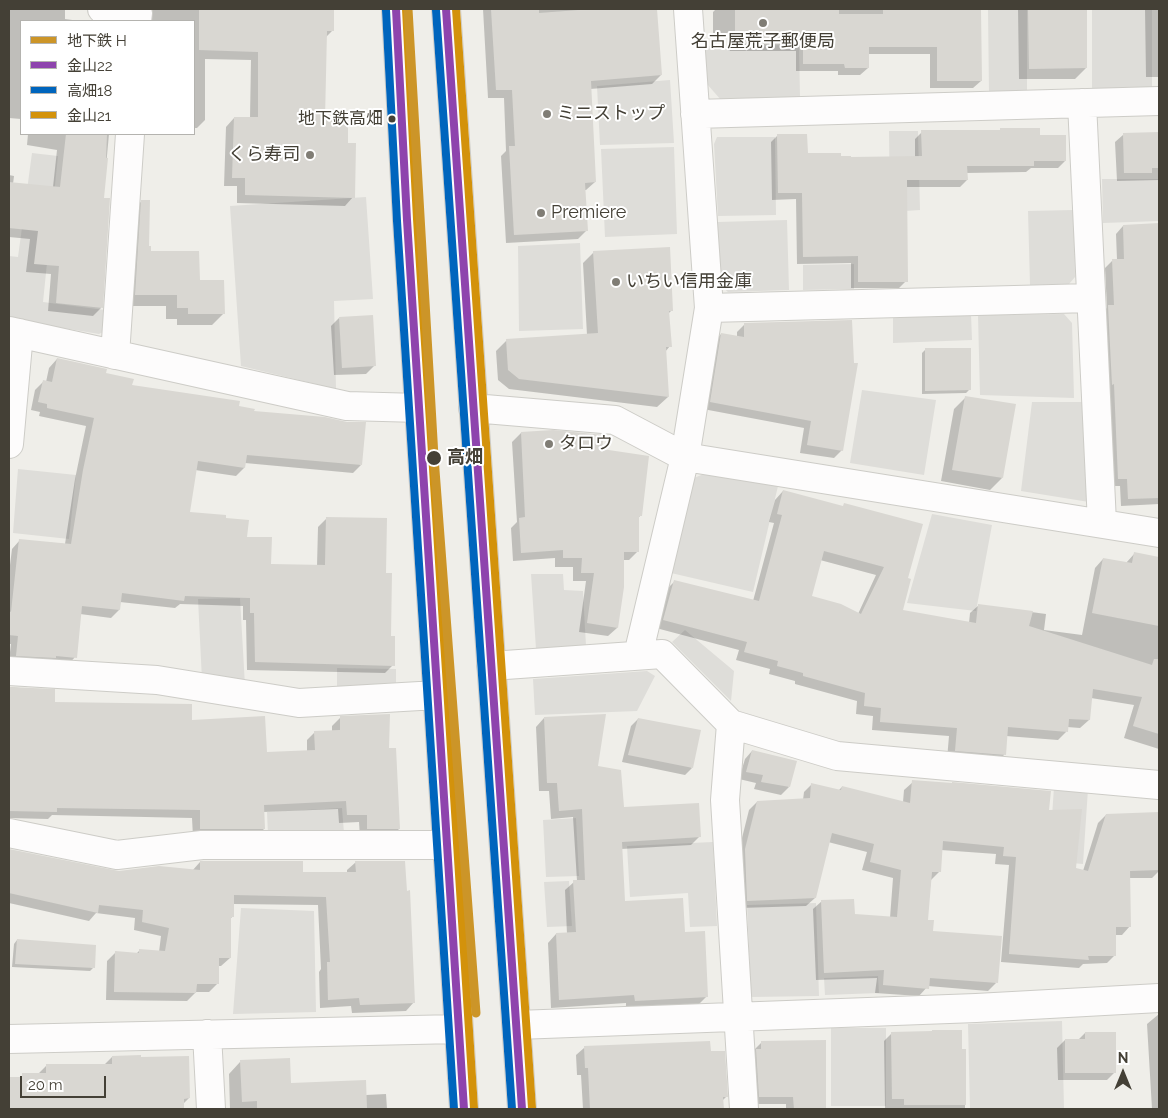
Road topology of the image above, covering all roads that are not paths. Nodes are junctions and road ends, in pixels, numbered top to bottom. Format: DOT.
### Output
graph roads {
  1 [pos="102,9"];
  2 [pos="396,9"];
  3 [pos="446,9"];
  4 [pos="688,9"];
  5 [pos="137,20"];
  6 [pos="1159,101"];
  7 [pos="1082,103"];
  8 [pos="695,114"];
  9 [pos="130,135"];
  10 [pos="1091,298"];
  11 [pos="709,308"];
  12 [pos="14,332"];
  13 [pos="115,355"];
  14 [pos="419,408"];
  15 [pos="473,408"];
  16 [pos="9,444"];
  17 [pos="685,457"];
  18 [pos="1102,523"];
  19 [pos="1159,533"];
  20 [pos="638,655"];
  21 [pos="491,666"];
  22 [pos="9,671"];
  23 [pos="437,694"];
  24 [pos="731,724"];
  25 [pos="1159,785"];
  26 [pos="9,833"];
  27 [pos="448,845"];
  28 [pos="1159,998"];
  29 [pos="738,1017"];
  30 [pos="517,1025"];
  31 [pos="458,1029"];
  32 [pos="207,1034"];
  33 [pos="9,1039"];
  34 [pos="211,1109"];
  35 [pos="464,1109"];
  36 [pos="522,1109"];
  37 [pos="744,1109"];
  1 -- 5 [label="street"];
  2 -- 14 [label="street"];
  3 -- 15 [label="street"];
  4 -- 8 [label="street"];
  6 -- 7 [label="street"];
  7 -- 8 [label="street"];
  7 -- 10 [label="street"];
  8 -- 11 [label="street"];
  9 -- 13 [label="street"];
  10 -- 11 [label="street"];
  10 -- 18 [label="street"];
  11 -- 17 [label="street"];
  12 -- 13 [label="street"];
  12 -- 16 [label="street"];
  13 -- 14 [label="street"];
  14 -- 23 [label="street"];
  15 -- 17 [label="street"];
  15 -- 21 [label="street"];
  17 -- 18 [label="street"];
  17 -- 20 [label="street"];
  18 -- 19 [label="street"];
  20 -- 21 [label="street"];
  20 -- 24 [label="street"];
  21 -- 30 [label="street"];
  22 -- 23 [label="street"];
  23 -- 27 [label="street"];
  24 -- 25 [label="street"];
  24 -- 29 [label="street"];
  26 -- 27 [label="street"];
  27 -- 31 [label="street"];
  28 -- 29 [label="street"];
  29 -- 30 [label="street"];
  29 -- 37 [label="street"];
  30 -- 36 [label="street"];
  31 -- 32 [label="street"];
  31 -- 35 [label="street"];
  32 -- 33 [label="street"];
  32 -- 34 [label="street"];
}
